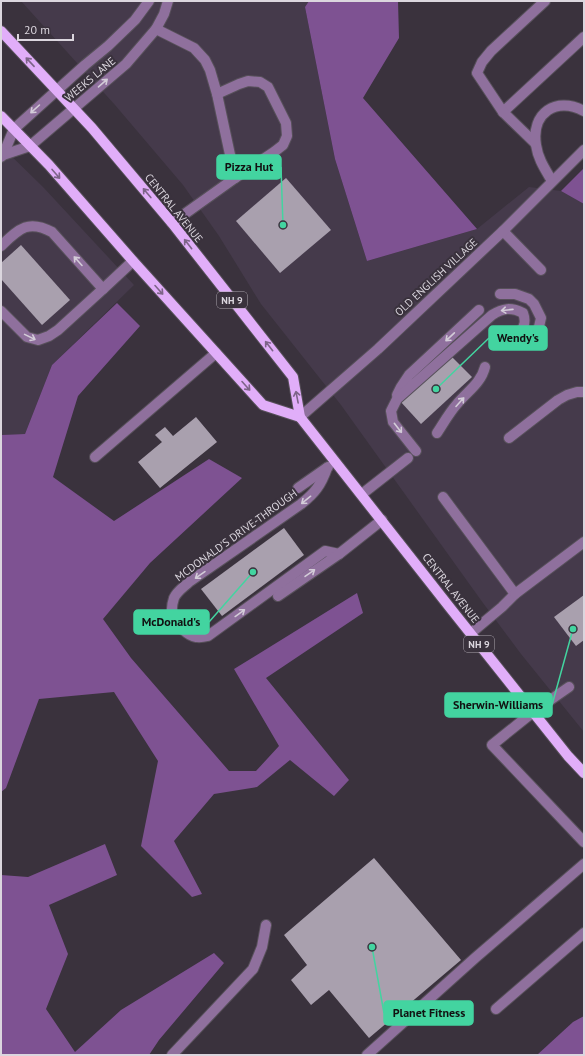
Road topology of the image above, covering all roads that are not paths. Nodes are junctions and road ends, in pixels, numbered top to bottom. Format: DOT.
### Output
graph roads {
  1 [pos="148,1"];
  2 [pos="168,1"];
  3 [pos="545,1"];
  4 [pos="156,29"];
  5 [pos="1,31"];
  6 [pos="584,37"];
  7 [pos="56,90"];
  8 [pos="217,94"];
  9 [pos="74,108"];
  10 [pos="584,111"];
  11 [pos="503,112"];
  12 [pos="1,116"];
  13 [pos="14,129"];
  14 [pos="535,143"];
  15 [pos="30,146"];
  16 [pos="584,150"];
  17 [pos="2,156"];
  18 [pos="235,178"];
  19 [pos="552,181"];
  20 [pos="172,223"];
  21 [pos="503,231"];
  22 [pos="1,246"];
  23 [pos="132,261"];
  24 [pos="540,270"];
  25 [pos="103,289"];
  26 [pos="500,294"];
  27 [pos="479,310"];
  28 [pos="1,311"];
  29 [pos="538,331"];
  30 [pos="520,332"];
  31 [pos="216,353"];
  32 [pos="485,367"];
  33 [pos="584,392"];
  34 [pos="393,404"];
  35 [pos="300,417"];
  36 [pos="437,433"];
  37 [pos="509,438"];
  38 [pos="416,451"];
  39 [pos="95,457"];
  40 [pos="408,458"];
  41 [pos="336,461"];
  42 [pos="327,468"];
  43 [pos="298,488"];
  44 [pos="362,494"];
  45 [pos="443,497"];
  46 [pos="382,520"];
  47 [pos="584,542"];
  48 [pos="339,554"];
  49 [pos="515,594"];
  50 [pos="278,596"];
  51 [pos="470,633"];
  52 [pos="569,687"];
  53 [pos="533,712"];
  54 [pos="584,773"];
  55 [pos="584,842"];
  56 [pos="584,864"];
  57 [pos="266,925"];
  58 [pos="584,933"];
  59 [pos="496,1009"];
  60 [pos="172,1055"];
  61 [pos="367,1055"];
  1 -- 7 [label="street, WEEKS LANE"];
  2 -- 4 [label="street, WEEKS LANE"];
  3 -- 11 [label="street"];
  4 -- 8 [label="street"];
  9 -- 4 [label="street, WEEKS LANE, one-way"];
  7 -- 5 [label="main road, CENTRAL AVENUE / NH 9, one-way"];
  6 -- 11 [label="street"];
  7 -- 9 [label="main road, CENTRAL AVENUE / NH 9"];
  7 -- 13 [label="street, WEEKS LANE, one-way"];
  8 -- 18 [label="street"];
  8 -- 18 [label="street"];
  9 -- 15 [label="street, WEEKS LANE"];
  20 -- 9 [label="main road, CENTRAL AVENUE / NH 9, one-way"];
  10 -- 14 [label="street"];
  11 -- 14 [label="street"];
  12 -- 13 [label="main road"];
  13 -- 15 [label="main road"];
  13 -- 17 [label="street"];
  14 -- 19 [label="street"];
  15 -- 17 [label="street"];
  15 -- 23 [label="main road, one-way"];
  16 -- 19 [label="street, OLD ENGLISH VILLAGE"];
  18 -- 20 [label="street"];
  19 -- 21 [label="street, OLD ENGLISH VILLAGE"];
  35 -- 20 [label="main road, CENTRAL AVENUE / NH 9, one-way"];
  21 -- 24 [label="street"];
  21 -- 35 [label="street, OLD ENGLISH VILLAGE"];
  25 -- 22 [label="street, one-way"];
  23 -- 25 [label="street"];
  23 -- 31 [label="main road, one-way"];
  28 -- 25 [label="street, one-way"];
  26 -- 29 [label="street"];
  27 -- 34 [label="street, one-way"];
  30 -- 34 [label="street, one-way"];
  31 -- 35 [label="main road, one-way"];
  31 -- 39 [label="street"];
  36 -- 32 [label="street, one-way"];
  33 -- 37 [label="street"];
  34 -- 38 [label="street, one-way"];
  35 -- 41 [label="main road, CENTRAL AVENUE / NH 9"];
  40 -- 44 [label="street"];
  41 -- 42 [label="street"];
  41 -- 44 [label="main road, CENTRAL AVENUE / NH 9"];
  42 -- 43 [label="street"];
  42 -- 48 [label="street, MCDONALD'S DRIVE-THROUGH, one-way"];
  44 -- 46 [label="main road, CENTRAL AVENUE / NH 9"];
  45 -- 49 [label="street"];
  46 -- 48 [label="street"];
  46 -- 51 [label="main road, CENTRAL AVENUE / NH 9"];
  47 -- 49 [label="street"];
  50 -- 48 [label="street, one-way"];
  49 -- 51 [label="street"];
  51 -- 53 [label="main road, CENTRAL AVENUE / NH 9"];
  52 -- 53 [label="street"];
  53 -- 54 [label="main road, CENTRAL AVENUE / NH 9"];
  53 -- 55 [label="street"];
  56 -- 61 [label="street"];
  57 -- 60 [label="street"];
  58 -- 59 [label="street"];
}
